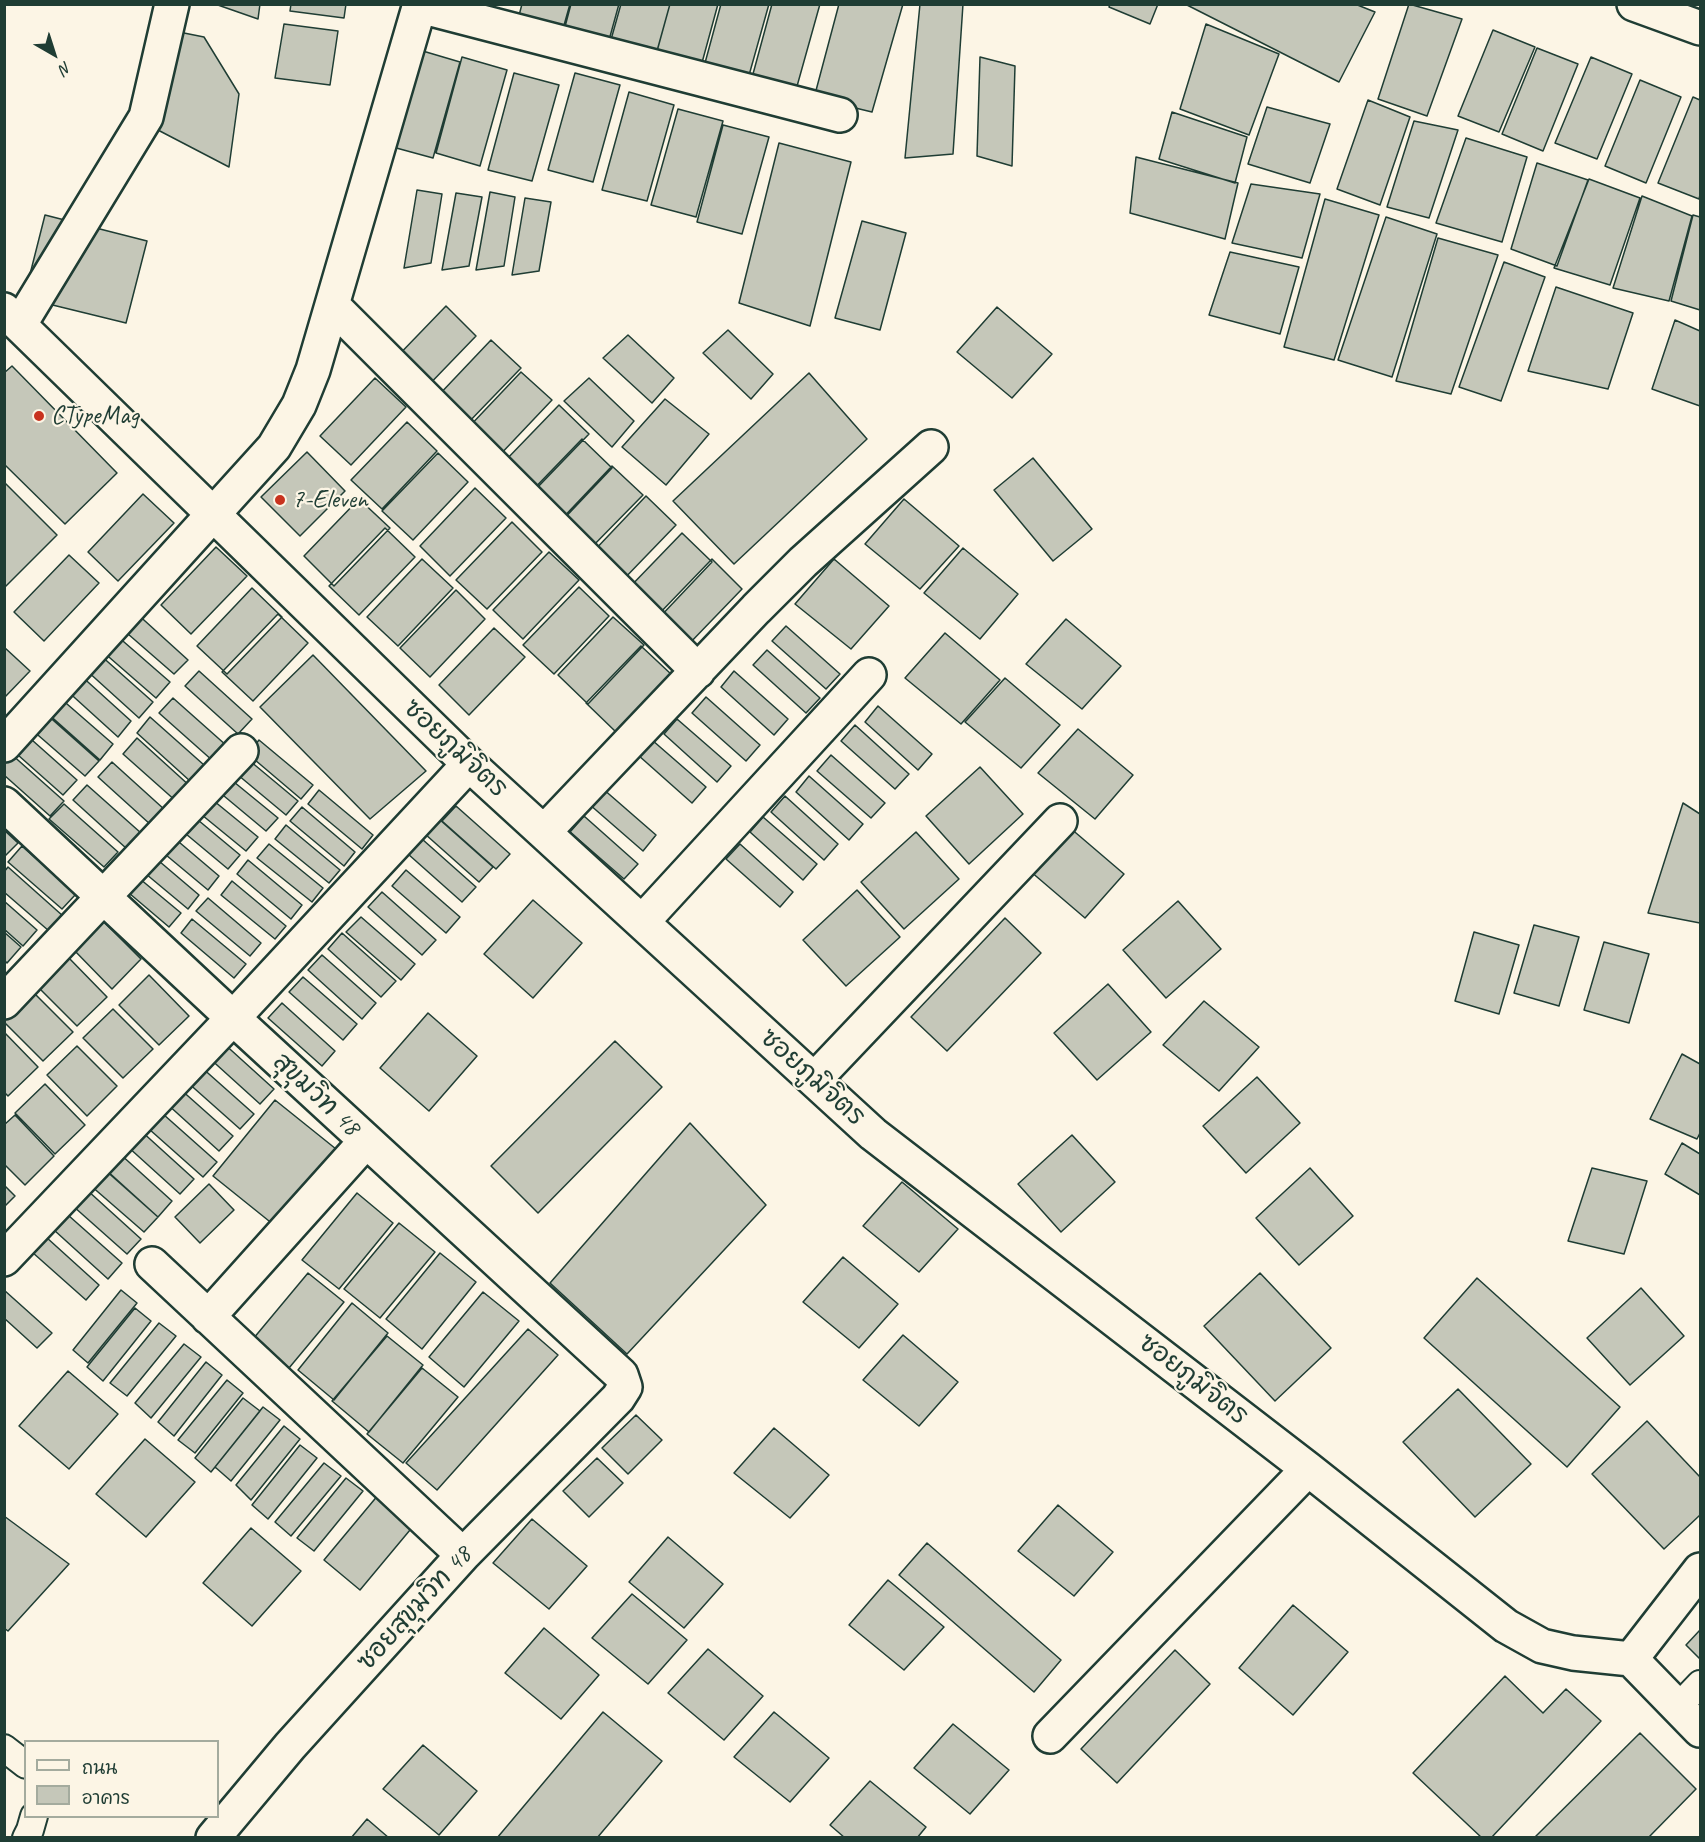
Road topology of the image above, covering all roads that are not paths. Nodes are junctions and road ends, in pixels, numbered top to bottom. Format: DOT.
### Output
graph roads {
  1 [pos="172,4"];
  2 [pos="1634,4"];
  3 [pos="420,5"];
  4 [pos="1701,28"];
  5 [pos="840,115"];
  6 [pos="332,305"];
  7 [pos="12,317"];
  8 [pos="931,447"];
  9 [pos="214,515"];
  10 [pos="698,671"];
  11 [pos="869,675"];
  12 [pos="4,745"];
  13 [pos="241,751"];
  14 [pos="469,764"];
  15 [pos="4,804"];
  16 [pos="1060,821"];
  17 [pos="544,832"];
  18 [pos="104,896"];
  19 [pos="642,922"];
  20 [pos="4,1002"];
  21 [pos="233,1018"];
  22 [pos="814,1080"];
  23 [pos="366,1141"];
  24 [pos="4,1259"];
  25 [pos="152,1264"];
  26 [pos="208,1317"];
  27 [pos="625,1387"];
  28 [pos="1308,1469"];
  29 [pos="463,1555"];
  30 [pos="1701,1570"];
  31 [pos="1631,1659"];
  32 [pos="1701,1684"];
  33 [pos="1678,1707"];
  34 [pos="1701,1730"];
  35 [pos="1050,1736"];
  36 [pos="4,1748"];
  37 [pos="24,1763"];
  38 [pos="33,1818"];
  39 [pos="26,1838"];
  40 [pos="213,1838"];
  1 -- 7 [label="street"];
  2 -- 4 [label="street"];
  3 -- 5 [label="street"];
  3 -- 6 [label="street"];
  6 -- 9 [label="street"];
  6 -- 10 [label="street"];
  7 -- 9 [label="street, ซอยภูมิจิตร"];
  8 -- 10 [label="street"];
  9 -- 12 [label="street"];
  9 -- 14 [label="street, ซอยภูมิจิตร"];
  10 -- 17 [label="street"];
  11 -- 19 [label="street"];
  13 -- 18 [label="street"];
  14 -- 17 [label="street, ซอยภูมิจิตร"];
  14 -- 21 [label="street"];
  15 -- 18 [label="street, สุขุมวิท 48"];
  16 -- 22 [label="street"];
  17 -- 19 [label="street, ซอยภูมิจิตร"];
  18 -- 20 [label="street"];
  18 -- 21 [label="street, สุขุมวิท 48"];
  19 -- 22 [label="street, ซอยภูมิจิตร"];
  21 -- 23 [label="street, สุขุมวิท 48"];
  21 -- 24 [label="street"];
  22 -- 28 [label="street, ซอยภูมิจิตร"];
  23 -- 26 [label="street"];
  23 -- 27 [label="street, สุขุมวิท 48"];
  25 -- 26 [label="street"];
  26 -- 29 [label="street"];
  27 -- 29 [label="street, ซอยสุขุมวิท 48"];
  28 -- 31 [label="street, ซอยภูมิจิตร"];
  28 -- 35 [label="street"];
  29 -- 40 [label="street, ซอยสุขุมวิท 48"];
  30 -- 31 [label="street"];
  31 -- 33 [label="street"];
  32 -- 33 [label="lane"];
  33 -- 34 [label="street"];
  36 -- 37 [label="lane"];
  38 -- 39 [label="lane"];
}
